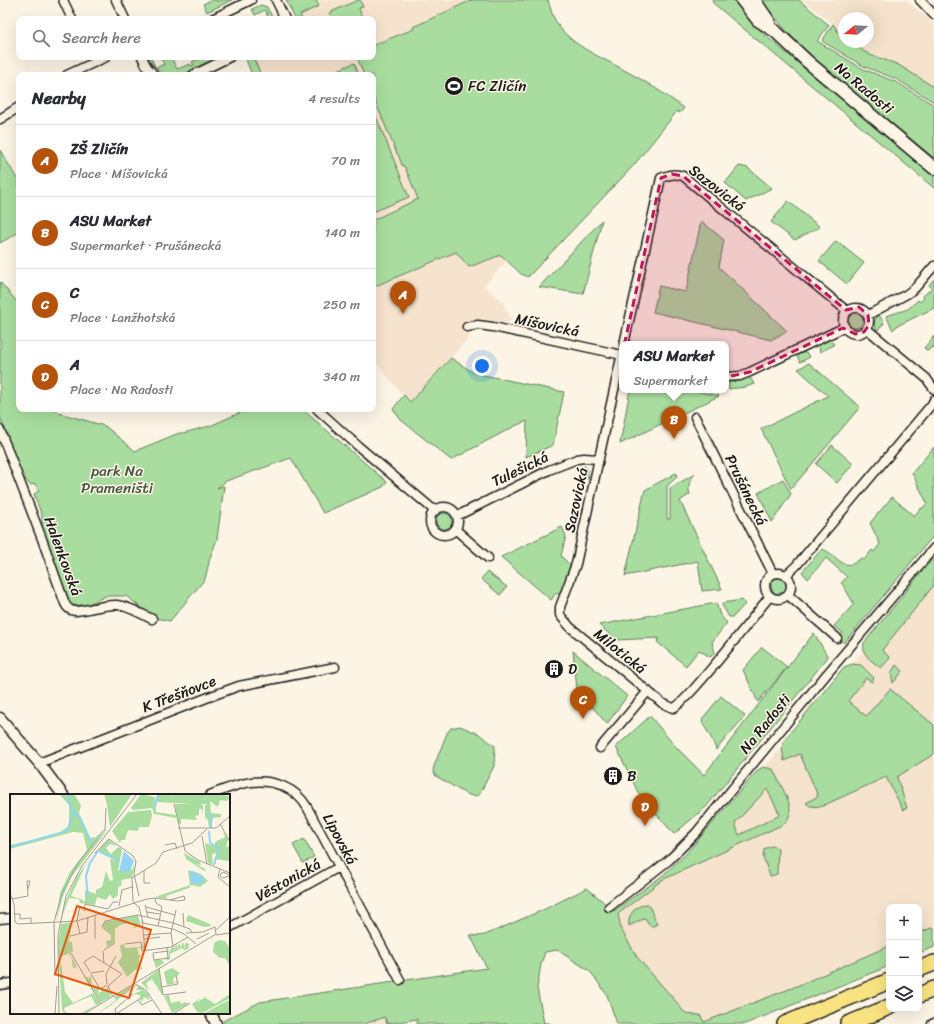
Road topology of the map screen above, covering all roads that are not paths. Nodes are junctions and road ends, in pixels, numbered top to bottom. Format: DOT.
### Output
graph roads {
  1 [pos="63,0"];
  2 [pos="116,0"];
  3 [pos="251,0"];
  4 [pos="276,0"];
  5 [pos="742,0"];
  6 [pos="754,0"];
  7 [pos="920,0"];
  8 [pos="934,14"];
  9 [pos="71,16"];
  10 [pos="124,16"];
  11 [pos="218,16"];
  12 [pos="284,16"];
  13 [pos="775,31"];
  14 [pos="90,60"];
  15 [pos="144,60"];
  16 [pos="224,60"];
  17 [pos="72,72"];
  18 [pos="151,72"];
  19 [pos="199,72"];
  20 [pos="16,109"];
  21 [pos="0,120"];
  22 [pos="934,168"];
  23 [pos="934,266"];
  24 [pos="847,311"];
  25 [pos="868,315"];
  26 [pos="845,327"];
  27 [pos="467,328"];
  28 [pos="867,329"];
  29 [pos="625,341"];
  30 [pos="619,353"];
  31 [pos="619,368"];
  32 [pos="729,377"];
  33 [pos="934,389"];
  34 [pos="934,400"];
  35 [pos="320,412"];
  36 [pos="696,418"];
  37 [pos="0,430"];
  38 [pos="599,459"];
  39 [pos="435,511"];
  40 [pos="457,516"];
  41 [pos="455,529"];
  42 [pos="934,548"];
  43 [pos="488,558"];
  44 [pos="773,574"];
  45 [pos="786,575"];
  46 [pos="788,595"];
  47 [pos="770,596"];
  48 [pos="561,603"];
  49 [pos="152,619"];
  50 [pos="837,638"];
  51 [pos="335,667"];
  52 [pos="648,692"];
  53 [pos="0,718"];
  54 [pos="600,748"];
  55 [pos="38,763"];
  56 [pos="62,794"];
  57 [pos="213,794"];
  58 [pos="339,867"];
  59 [pos="609,907"];
  60 [pos="10,918"];
  61 [pos="0,919"];
  62 [pos="230,927"];
  63 [pos="934,963"];
  64 [pos="922,968"];
  65 [pos="400,980"];
  66 [pos="886,982"];
  67 [pos="10,983"];
  68 [pos="0,985"];
  69 [pos="934,989"];
  70 [pos="922,994"];
  71 [pos="886,1008"];
  72 [pos="211,1014"];
  73 [pos="216,1024"];
  74 [pos="785,1024"];
  75 [pos="848,1024"];
  1 -- 9 [label="street"];
  2 -- 10 [label="street"];
  3 -- 11 [label="street"];
  4 -- 12 [label="street"];
  5 -- 13 [label="main road, Na Radosti"];
  6 -- 13 [label="main road, Na Radosti"];
  7 -- 8 [label="street"];
  13 -- 22 [label="main road, Na Radosti"];
  14 -- 17 [label="street"];
  15 -- 18 [label="street"];
  16 -- 19 [label="street"];
  20 -- 21 [label="street"];
  23 -- 25 [label="street"];
  24 -- 25 [label="street"];
  24 -- 26 [label="street"];
  24 -- 29 [label="street, Sazovická"];
  25 -- 28 [label="street"];
  26 -- 28 [label="street"];
  26 -- 32 [label="street"];
  27 -- 30 [label="street, Míšovická"];
  28 -- 33 [label="street"];
  31 -- 38 [label="street, Sazovická"];
  34 -- 45 [label="street"];
  35 -- 39 [label="street"];
  36 -- 44 [label="street, Prušánecká"];
  37 -- 49 [label="street, Halenkovská"];
  38 -- 40 [label="street, Tulešická"];
  38 -- 48 [label="street, Sazovická"];
  39 -- 40 [label="street"];
  39 -- 41 [label="street"];
  40 -- 41 [label="street"];
  41 -- 43 [label="street"];
  42 -- 59 [label="street, Na Radosti"];
  44 -- 45 [label="street"];
  44 -- 47 [label="street"];
  45 -- 46 [label="street"];
  46 -- 47 [label="street"];
  46 -- 50 [label="street"];
  47 -- 52 [label="street, Milotická"];
  48 -- 52 [label="street, Milotická"];
  51 -- 55 [label="street, K Třešňovce"];
  52 -- 54 [label="street"];
  53 -- 55 [label="street"];
  55 -- 56 [label="street"];
  57 -- 58 [label="street, Lipovská"];
  58 -- 62 [label="street, Věstonická"];
  58 -- 65 [label="street, Lipovská"];
  60 -- 61 [label="street"];
  63 -- 64 [label="highway"];
  66 -- 74 [label="highway"];
  67 -- 68 [label="street"];
  69 -- 70 [label="highway"];
  71 -- 75 [label="highway"];
  72 -- 73 [label="street"];
}
